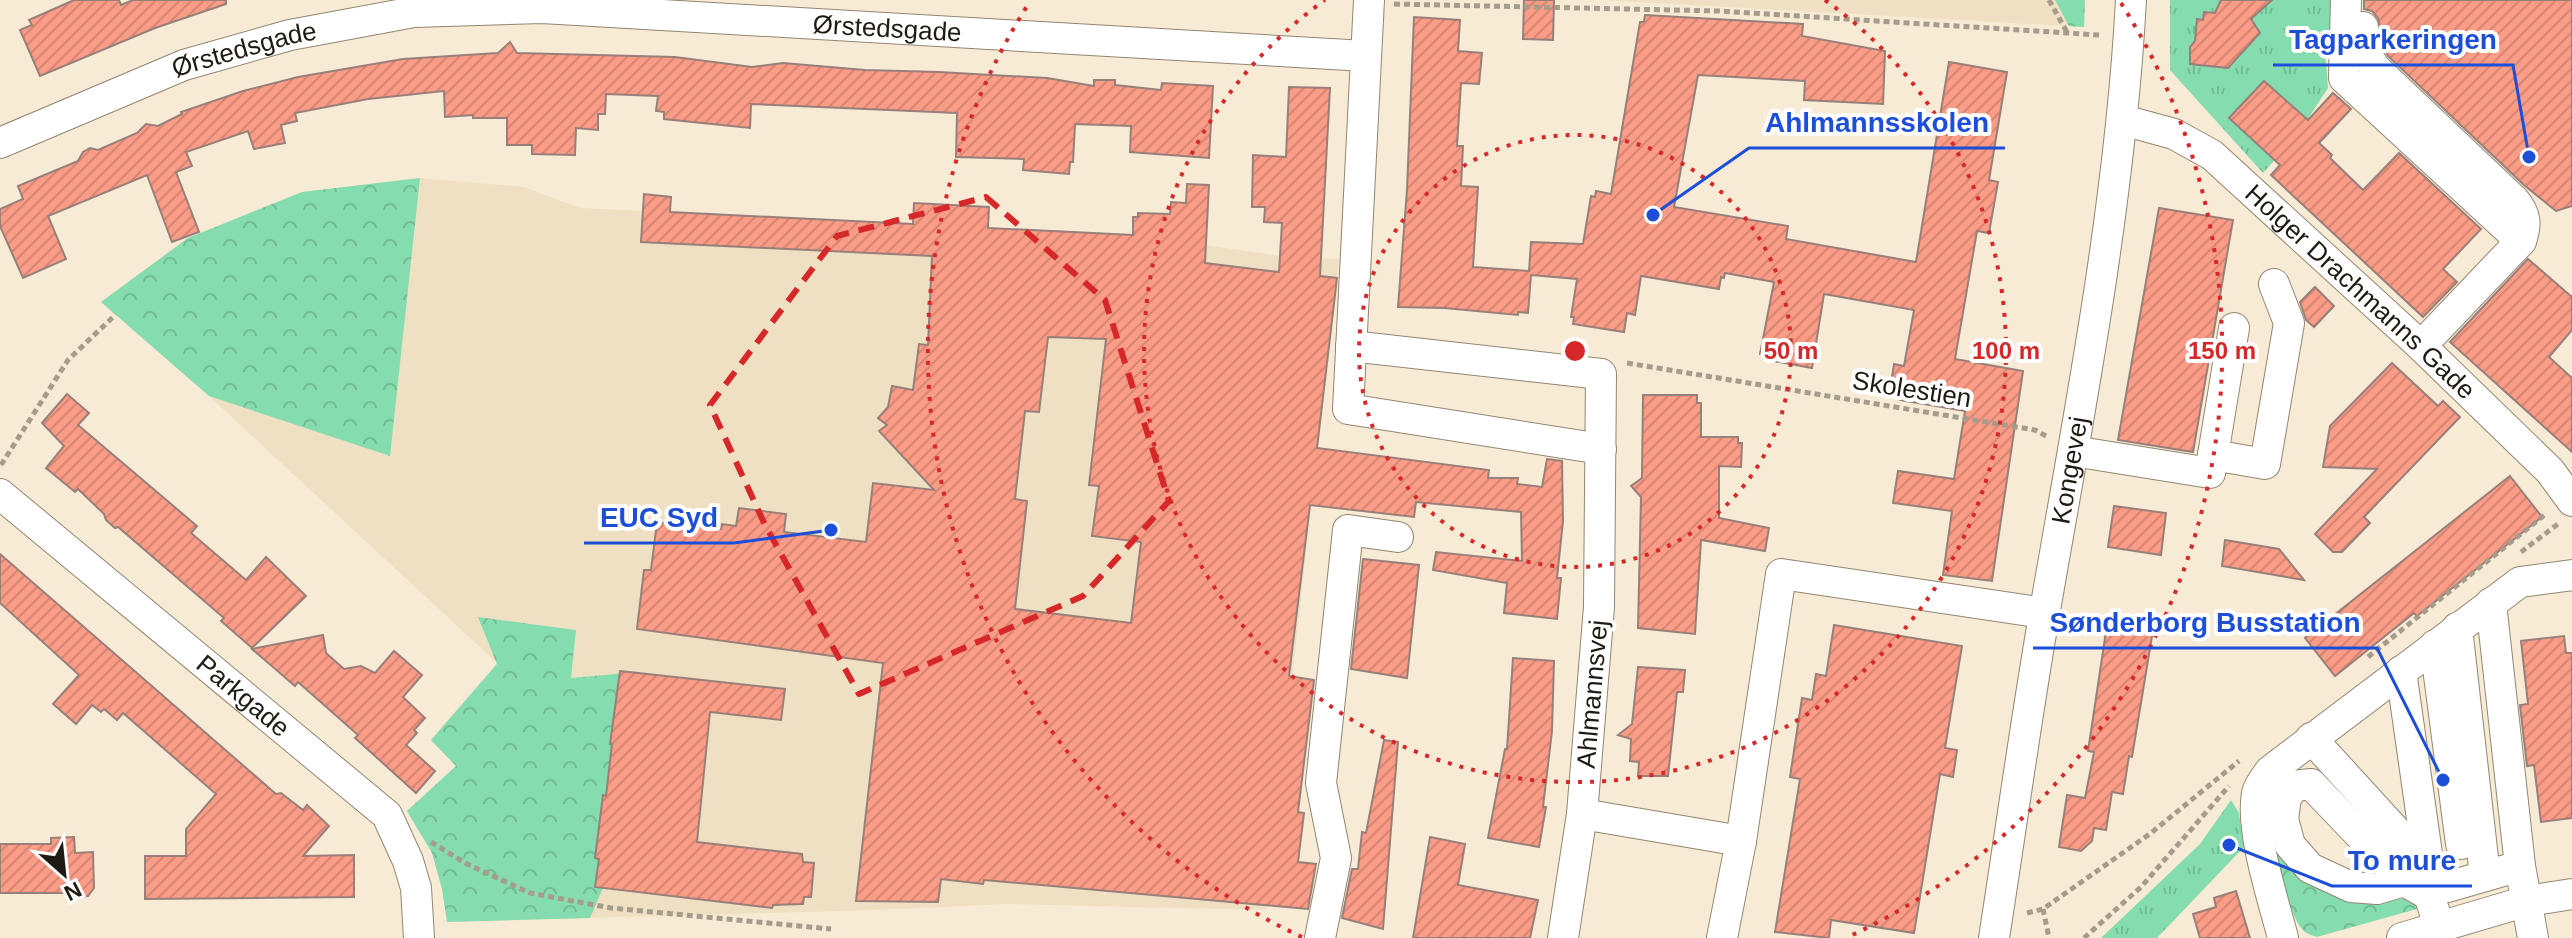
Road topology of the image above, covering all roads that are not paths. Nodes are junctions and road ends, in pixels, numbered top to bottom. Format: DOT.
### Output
graph roads {
  1 [pos="2131,0"];
  2 [pos="2346,0"];
  3 [pos="1369,2"];
  4 [pos="2363,27"];
  5 [pos="1366,56"];
  6 [pos="2123,120"];
  7 [pos="0,143"];
  8 [pos="2521,241"];
  9 [pos="2274,284"];
  10 [pos="2234,328"];
  11 [pos="1351,346"];
  12 [pos="2421,346"];
  13 [pos="1601,449"];
  14 [pos="2073,451"];
  15 [pos="2213,455"];
  16 [pos="0,494"];
  17 [pos="2562,505"];
  18 [pos="1398,537"];
  19 [pos="2572,575"];
  20 [pos="2044,613"];
  21 [pos="2438,643"];
  22 [pos="2319,732"];
  23 [pos="2403,811"];
  24 [pos="1582,814"];
  25 [pos="1741,841"];
  26 [pos="2408,843"];
  27 [pos="2465,876"];
  28 [pos="2572,894"];
  29 [pos="2527,901"];
  30 [pos="1995,928"];
  31 [pos="2440,933"];
  32 [pos="419,938"];
  33 [pos="1320,938"];
  34 [pos="1563,938"];
  35 [pos="1722,938"];
  36 [pos="2283,938"];
  37 [pos="2402,938"];
  38 [pos="2533,938"];
  1 -- 6 [label="street, Kongevej"];
  2 -- 8 [label="street"];
  3 -- 5 [label="street"];
  4 -- 8 [label="street"];
  5 -- 7 [label="street, Ørstedsgade"];
  5 -- 11 [label="street"];
  6 -- 12 [label="street, Holger Drachmanns Gade"];
  6 -- 14 [label="street, Kongevej"];
  8 -- 12 [label="street"];
  9 -- 15 [label="street"];
  10 -- 15 [label="street"];
  11 -- 13 [label="street"];
  11 -- 13 [label="street, Ahlmannsvej"];
  12 -- 17 [label="street, Holger Drachmanns Gade"];
  13 -- 24 [label="street, Ahlmannsvej"];
  14 -- 15 [label="street"];
  14 -- 20 [label="street, Kongevej"];
  16 -- 32 [label="street, Parkgade"];
  18 -- 33 [label="street"];
  19 -- 21 [label="street"];
  20 -- 25 [label="street"];
  20 -- 30 [label="street, Kongevej"];
  21 -- 22 [label="street"];
  21 -- 23 [label="street"];
  21 -- 27 [label="street"];
  21 -- 27 [label="street"];
  22 -- 23 [label="street"];
  22 -- 26 [label="street"];
  22 -- 36 [label="street"];
  23 -- 26 [label="street"];
  24 -- 25 [label="street"];
  24 -- 34 [label="street, Ahlmannsvej"];
  25 -- 35 [label="street"];
  26 -- 27 [label="street"];
  27 -- 29 [label="street"];
  27 -- 31 [label="street"];
  28 -- 29 [label="street"];
  29 -- 31 [label="street"];
  29 -- 38 [label="street"];
  31 -- 37 [label="street"];
}
